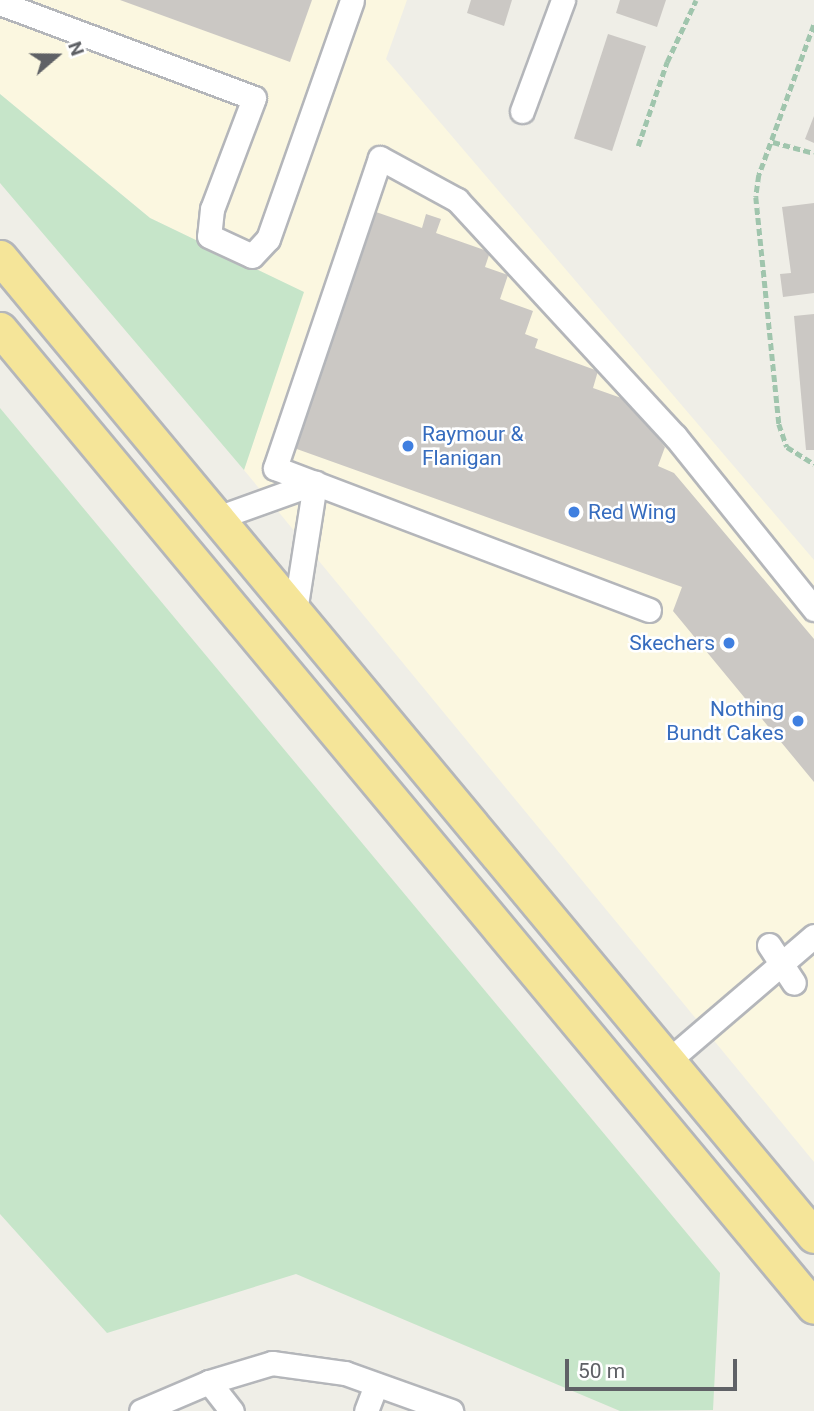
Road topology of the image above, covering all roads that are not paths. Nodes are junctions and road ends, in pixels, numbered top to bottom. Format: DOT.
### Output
graph roads {
  1 [pos="352,0"];
  2 [pos="563,0"];
  3 [pos="0,3"];
  4 [pos="522,111"];
  5 [pos="0,257"];
  6 [pos="0,329"];
  7 [pos="315,483"];
  8 [pos="217,518"];
  9 [pos="814,609"];
  10 [pos="649,610"];
  11 [pos="295,611"];
  12 [pos="814,936"];
  13 [pos="776,954"];
  14 [pos="794,983"];
  15 [pos="668,1062"];
  16 [pos="814,1237"];
  17 [pos="811,1297"];
  18 [pos="209,1382"];
  19 [pos="376,1385"];
  20 [pos="141,1411"];
  21 [pos="232,1411"];
  22 [pos="366,1411"];
  23 [pos="451,1411"];
  1 -- 3 [label="street"];
  2 -- 4 [label="street"];
  5 -- 8 [label="highway"];
  6 -- 17 [label="highway"];
  7 -- 8 [label="street"];
  7 -- 9 [label="street"];
  7 -- 10 [label="street"];
  7 -- 11 [label="street"];
  8 -- 11 [label="highway"];
  11 -- 15 [label="highway"];
  12 -- 13 [label="street"];
  13 -- 14 [label="street"];
  13 -- 15 [label="street"];
  15 -- 16 [label="highway"];
  18 -- 19 [label="street"];
  18 -- 20 [label="street"];
  18 -- 21 [label="street"];
  19 -- 22 [label="street"];
  19 -- 23 [label="street"];
}
